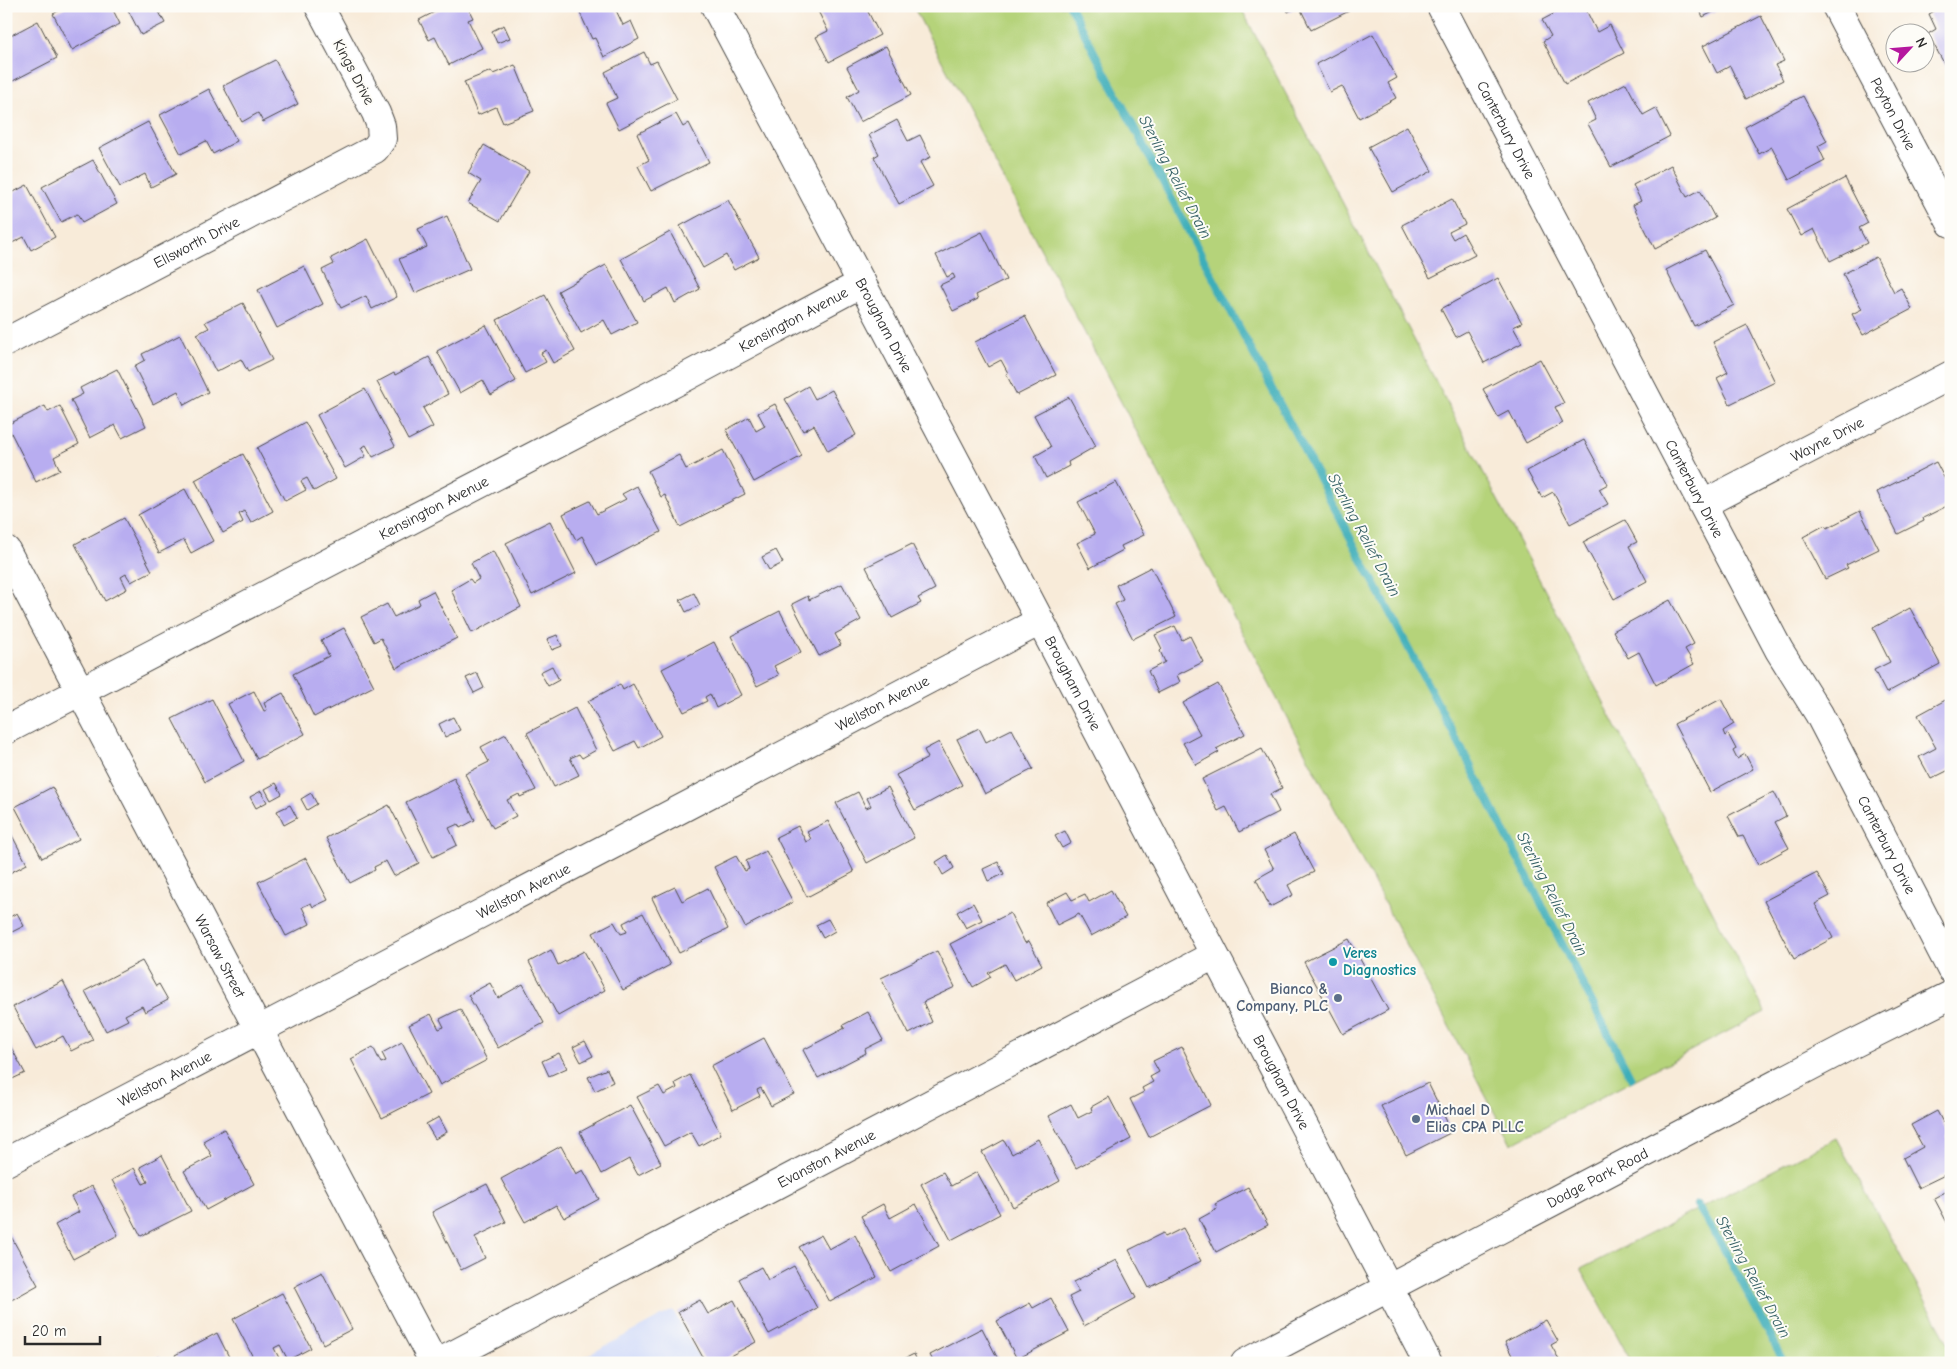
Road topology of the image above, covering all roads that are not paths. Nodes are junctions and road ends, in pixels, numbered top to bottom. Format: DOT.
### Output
graph roads {
  1 [pos="319,6"];
  2 [pos="715,6"];
  3 [pos="1441,6"];
  4 [pos="1836,6"];
  5 [pos="382,139"];
  6 [pos="1951,223"];
  7 [pos="862,283"];
  8 [pos="6,342"];
  9 [pos="1951,375"];
  10 [pos="1703,504"];
  11 [pos="6,550"];
  12 [pos="1040,621"];
  13 [pos="80,692"];
  14 [pos="6,730"];
  15 [pos="1214,955"];
  16 [pos="1951,969"];
  17 [pos="1951,995"];
  18 [pos="259,1030"];
  19 [pos="6,1162"];
  20 [pos="1388,1288"];
  21 [pos="434,1363"];
  22 [pos="438,1363"];
  23 [pos="1245,1363"];
  24 [pos="1428,1363"];
  1 -- 5 [label="street, Kings Drive"];
  2 -- 7 [label="street, Brougham Drive"];
  3 -- 10 [label="street, Canterbury Drive"];
  4 -- 6 [label="street, Peyton Drive"];
  5 -- 8 [label="street, Ellsworth Drive"];
  7 -- 12 [label="street, Brougham Drive"];
  7 -- 13 [label="street, Kensington Avenue"];
  9 -- 10 [label="street, Wayne Drive"];
  10 -- 16 [label="street, Canterbury Drive"];
  11 -- 13 [label="street, Warsaw Street"];
  12 -- 15 [label="street, Brougham Drive"];
  12 -- 18 [label="street, Wellston Avenue"];
  13 -- 14 [label="street, Kensington Avenue"];
  13 -- 18 [label="street, Warsaw Street"];
  15 -- 20 [label="street, Brougham Drive"];
  15 -- 22 [label="street, Evanston Avenue"];
  17 -- 20 [label="street, Dodge Park Road"];
  18 -- 19 [label="street, Wellston Avenue"];
  18 -- 21 [label="street, Warsaw Street"];
  20 -- 23 [label="street, Dodge Park Road"];
  20 -- 24 [label="street, Brougham Drive"];
}
